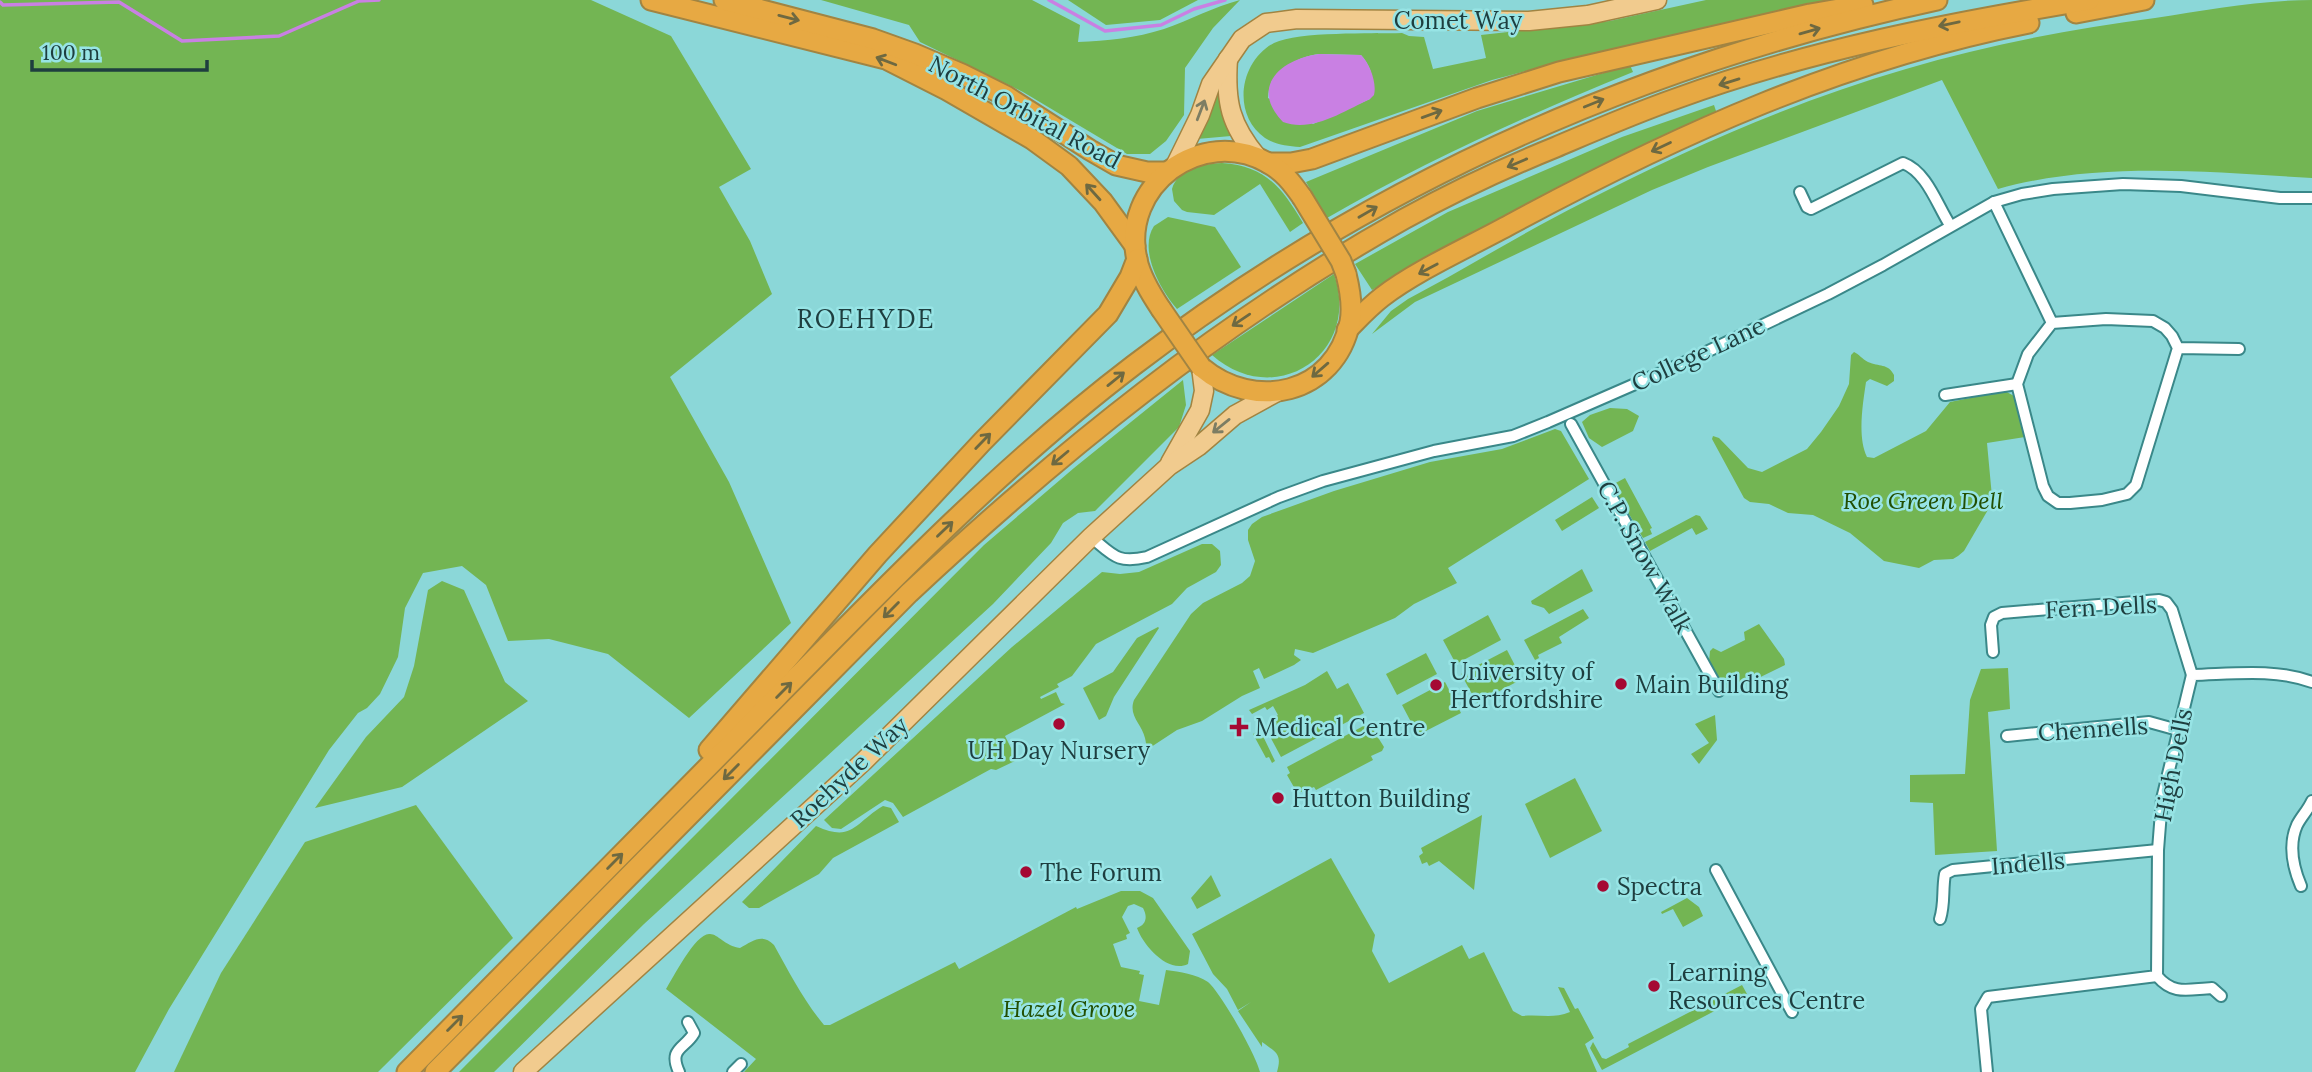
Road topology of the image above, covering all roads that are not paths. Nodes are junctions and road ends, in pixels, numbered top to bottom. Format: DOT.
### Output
graph roads {
  1 [pos="651,0"];
  2 [pos="724,0"];
  3 [pos="1657,0"];
  4 [pos="1859,0"];
  5 [pos="1895,0"];
  6 [pos="1937,0"];
  7 [pos="2089,0"];
  8 [pos="2144,0"];
  9 [pos="1810,14"];
  10 [pos="1229,56"];
  11 [pos="1263,160"];
  12 [pos="1170,169"];
  13 [pos="1800,192"];
  14 [pos="2312,198"];
  15 [pos="1994,202"];
  16 [pos="1950,225"];
  17 [pos="1136,252"];
  18 [pos="2052,323"];
  19 [pos="1348,330"];
  20 [pos="2178,348"];
  21 [pos="2239,349"];
  22 [pos="1201,367"];
  23 [pos="2017,384"];
  24 [pos="1277,392"];
  25 [pos="1945,395"];
  26 [pos="1571,424"];
  27 [pos="1169,466"];
  28 [pos="1091,537"];
  29 [pos="1993,652"];
  30 [pos="2192,675"];
  31 [pos="2312,682"];
  32 [pos="1719,691"];
  33 [pos="2178,730"];
  34 [pos="2007,736"];
  35 [pos="2311,804"];
  36 [pos="667,808"];
  37 [pos="2158,850"];
  38 [pos="1716,870"];
  39 [pos="2301,886"];
  40 [pos="1940,919"];
  41 [pos="2157,976"];
  42 [pos="2221,996"];
  43 [pos="1792,1012"];
  44 [pos="688,1022"];
  45 [pos="407,1072"];
  46 [pos="435,1072"];
  47 [pos="523,1072"];
  48 [pos="679,1072"];
  49 [pos="1987,1072"];
  17 -- 1 [label="highway, North Orbital Road, one-way"];
  2 -- 12 [label="highway, North Orbital Road, one-way"];
  3 -- 10 [label="main road, Comet Way"];
  4 -- 9 [label="highway"];
  5 -- 9 [label="highway"];
  36 -- 6 [label="highway, one-way"];
  7 -- 46 [label="highway, one-way"];
  8 -- 19 [label="highway, one-way"];
  11 -- 9 [label="highway, one-way"];
  10 -- 11 [label="main road"];
  12 -- 10 [label="main road, Comet Way, one-way"];
  11 -- 12 [label="highway"];
  11 -- 19 [label="highway, bridge"];
  12 -- 17 [label="highway"];
  13 -- 16 [label="street"];
  14 -- 15 [label="street, College Lane"];
  15 -- 16 [label="street, College Lane"];
  15 -- 18 [label="street"];
  16 -- 28 [label="street, College Lane"];
  17 -- 22 [label="highway, bridge"];
  36 -- 17 [label="highway, one-way"];
  18 -- 20 [label="street"];
  18 -- 23 [label="street"];
  19 -- 24 [label="highway, one-way"];
  20 -- 21 [label="street"];
  20 -- 23 [label="street"];
  22 -- 24 [label="highway"];
  22 -- 27 [label="main road, Roehyde Way"];
  23 -- 25 [label="street"];
  24 -- 27 [label="main road, Roehyde Way, one-way"];
  26 -- 32 [label="street, C.P. Snow Walk"];
  27 -- 28 [label="main road, Roehyde Way"];
  28 -- 47 [label="main road, Roehyde Way"];
  29 -- 30 [label="street, Fern Dells"];
  30 -- 31 [label="street, High Dells"];
  30 -- 33 [label="street, High Dells"];
  33 -- 34 [label="street, Chennells"];
  33 -- 37 [label="street, High Dells"];
  35 -- 39 [label="street"];
  45 -- 36 [label="highway, one-way"];
  37 -- 40 [label="street, Indells"];
  37 -- 41 [label="street, High Dells"];
  38 -- 43 [label="street"];
  41 -- 42 [label="street"];
  41 -- 49 [label="street"];
  44 -- 48 [label="street"];
}
